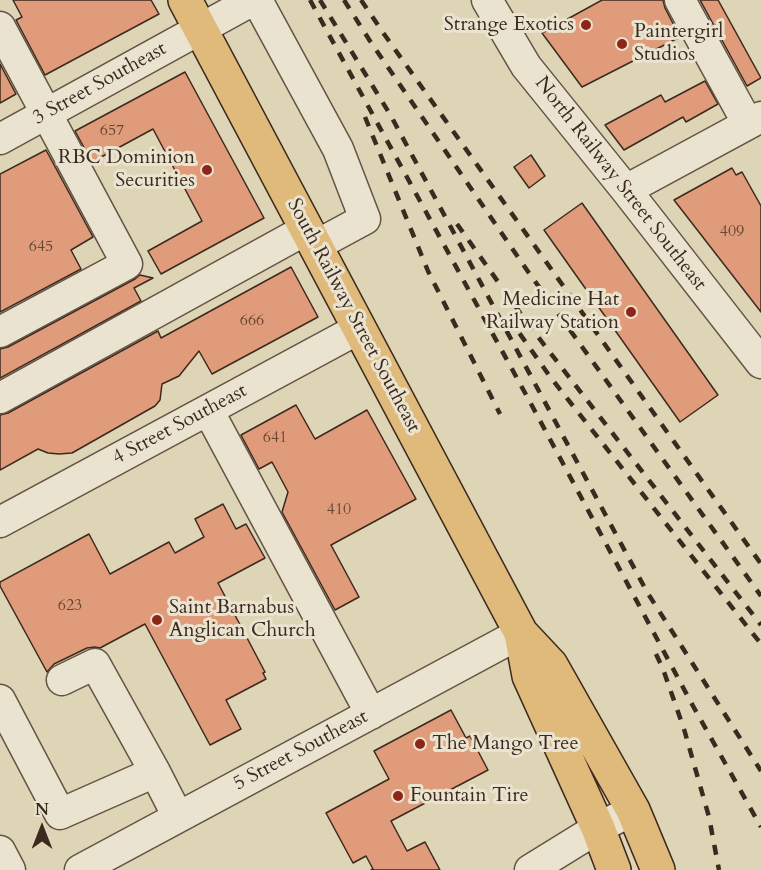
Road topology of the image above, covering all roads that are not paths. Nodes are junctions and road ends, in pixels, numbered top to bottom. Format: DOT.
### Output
graph roads {
  1 [pos="185,0"];
  2 [pos="255,0"];
  3 [pos="487,0"];
  4 [pos="680,0"];
  5 [pos="0,27"];
  6 [pos="200,29"];
  7 [pos="46,113"];
  8 [pos="754,120"];
  9 [pos="0,139"];
  10 [pos="626,190"];
  11 [pos="311,237"];
  12 [pos="360,328"];
  13 [pos="0,332"];
  14 [pos="761,363"];
  15 [pos="0,398"];
  16 [pos="208,410"];
  17 [pos="0,522"];
  18 [pos="521,633"];
  19 [pos="62,680"];
  20 [pos="0,700"];
  21 [pos="371,714"];
  22 [pos="155,772"];
  23 [pos="633,810"];
  24 [pos="178,817"];
  25 [pos="598,828"];
  26 [pos="0,851"];
  27 [pos="10,870"];
  28 [pos="80,870"];
  29 [pos="530,870"];
  30 [pos="614,870"];
  31 [pos="658,870"];
  1 -- 6 [label="main road, South Railway Street Southeast"];
  2 -- 6 [label="street, 3 Street Southeast"];
  2 -- 11 [label="street"];
  3 -- 10 [label="street, North Railway Street Southeast"];
  4 -- 8 [label="street"];
  5 -- 7 [label="street"];
  6 -- 7 [label="street, 3 Street Southeast"];
  6 -- 11 [label="main road, South Railway Street Southeast"];
  7 -- 9 [label="street, 3 Street Southeast"];
  7 -- 13 [label="street"];
  8 -- 10 [label="street"];
  10 -- 14 [label="street, North Railway Street Southeast"];
  11 -- 12 [label="main road, South Railway Street Southeast"];
  11 -- 15 [label="street"];
  12 -- 16 [label="street, 4 Street Southeast"];
  12 -- 18 [label="main road, South Railway Street Southeast"];
  16 -- 17 [label="street, 4 Street Southeast"];
  16 -- 21 [label="street"];
  18 -- 21 [label="street, 5 Street Southeast"];
  18 -- 23 [label="main road, South Railway Street Southeast"];
  18 -- 25 [label="main road, South Railway Street Southeast"];
  19 -- 22 [label="street"];
  20 -- 22 [label="street"];
  21 -- 24 [label="street, 5 Street Southeast"];
  22 -- 24 [label="street"];
  23 -- 25 [label="street"];
  23 -- 31 [label="main road, South Railway Street Southeast"];
  24 -- 28 [label="street, 5 Street Southeast"];
  25 -- 29 [label="street"];
  25 -- 30 [label="main road, South Railway Street Southeast"];
  26 -- 27 [label="street"];
}
